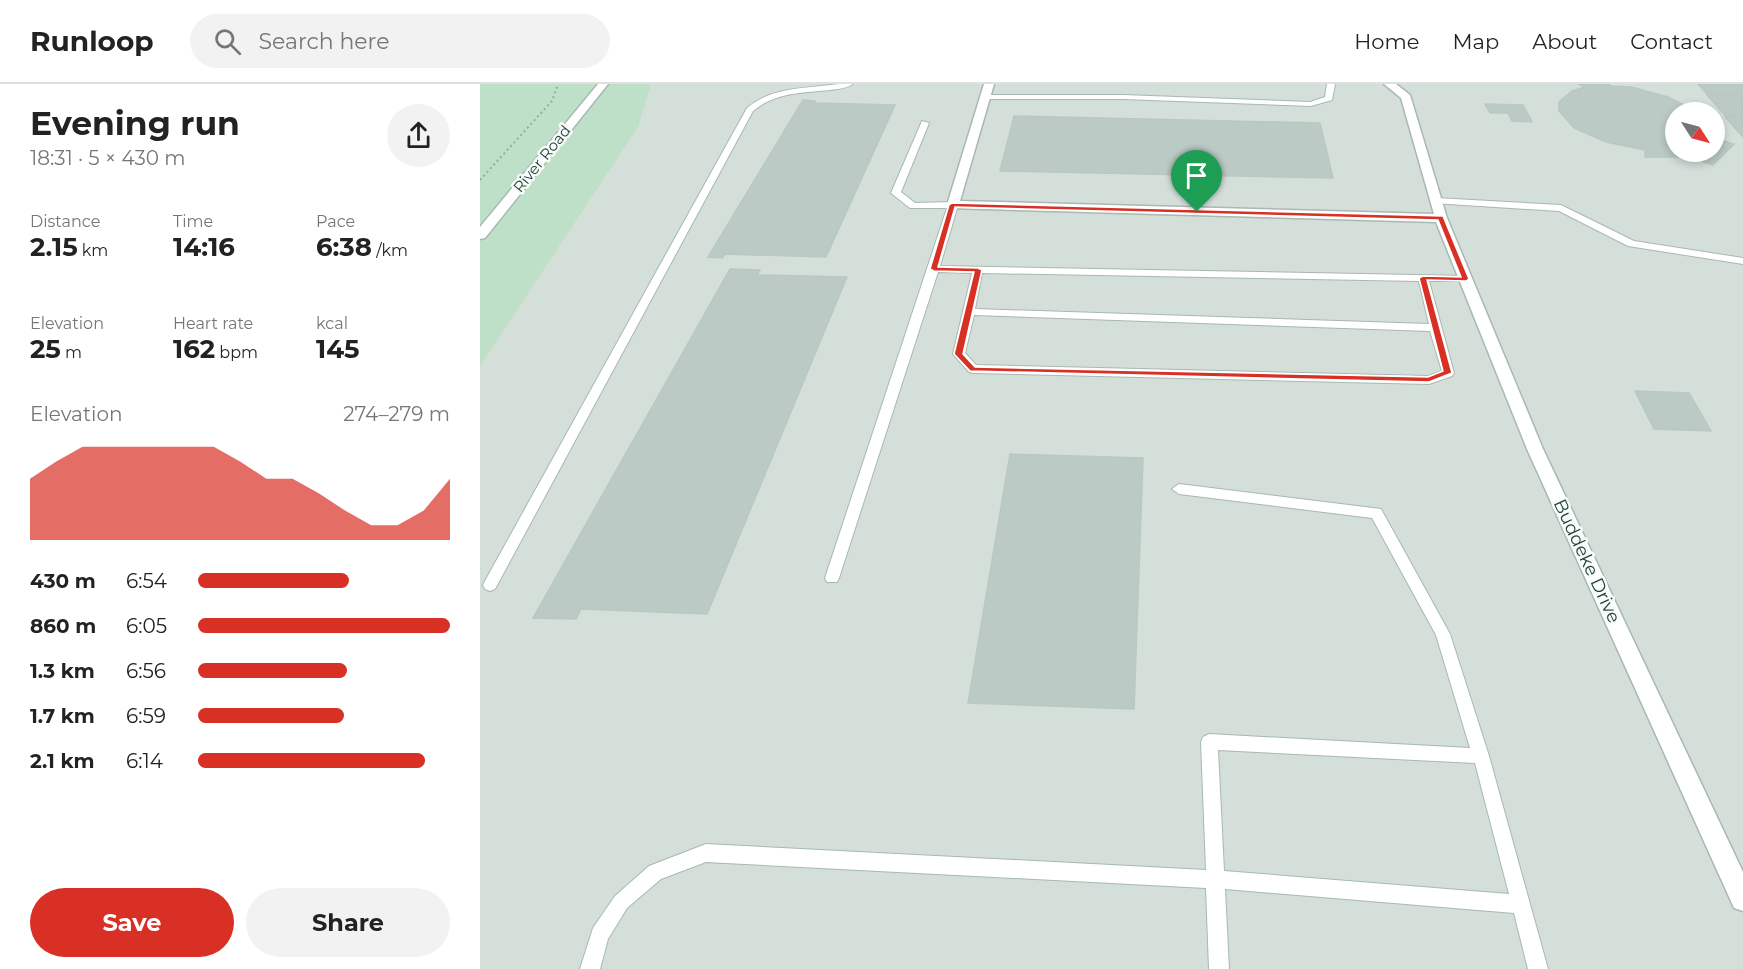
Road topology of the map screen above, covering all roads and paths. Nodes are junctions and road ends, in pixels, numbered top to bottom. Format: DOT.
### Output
graph roads {
  1 [pos="558,84"];
  2 [pos="603,84"];
  3 [pos="849,84"];
  4 [pos="988,84"];
  5 [pos="1331,84"];
  6 [pos="1389,84"];
  7 [pos="985,97"];
  8 [pos="925,123"];
  9 [pos="480,180"];
  10 [pos="952,205"];
  11 [pos="1438,210"];
  12 [pos="480,235"];
  13 [pos="1743,261"];
  14 [pos="934,269"];
  15 [pos="978,270"];
  16 [pos="1423,278"];
  17 [pos="1466,279"];
  18 [pos="969,312"];
  19 [pos="1435,328"];
  20 [pos="1179,489"];
  21 [pos="832,578"];
  22 [pos="490,585"];
  23 [pos="1481,756"];
  24 [pos="1215,879"];
  25 [pos="1743,899"];
  26 [pos="1521,904"];
  27 [pos="590,969"];
  28 [pos="1219,969"];
  29 [pos="1538,969"];
  1 -- 9 [label="path"];
  2 -- 12 [label="street, River Road"];
  3 -- 22 [label="lane"];
  4 -- 7 [label="street"];
  5 -- 7 [label="lane"];
  6 -- 11 [label="street, Buddeke Drive"];
  7 -- 10 [label="street"];
  8 -- 10 [label="lane"];
  10 -- 11 [label="street"];
  10 -- 14 [label="lane"];
  11 -- 13 [label="lane"];
  11 -- 17 [label="street, Buddeke Drive"];
  14 -- 15 [label="lane"];
  14 -- 21 [label="lane"];
  15 -- 16 [label="lane"];
  15 -- 18 [label="lane"];
  16 -- 17 [label="lane"];
  16 -- 19 [label="lane"];
  17 -- 25 [label="street, Buddeke Drive"];
  18 -- 19 [label="lane"];
  18 -- 19 [label="lane"];
  20 -- 23 [label="lane"];
  23 -- 24 [label="lane"];
  23 -- 26 [label="lane"];
  24 -- 26 [label="lane"];
  24 -- 27 [label="lane"];
  24 -- 28 [label="lane"];
  26 -- 29 [label="lane"];
}
